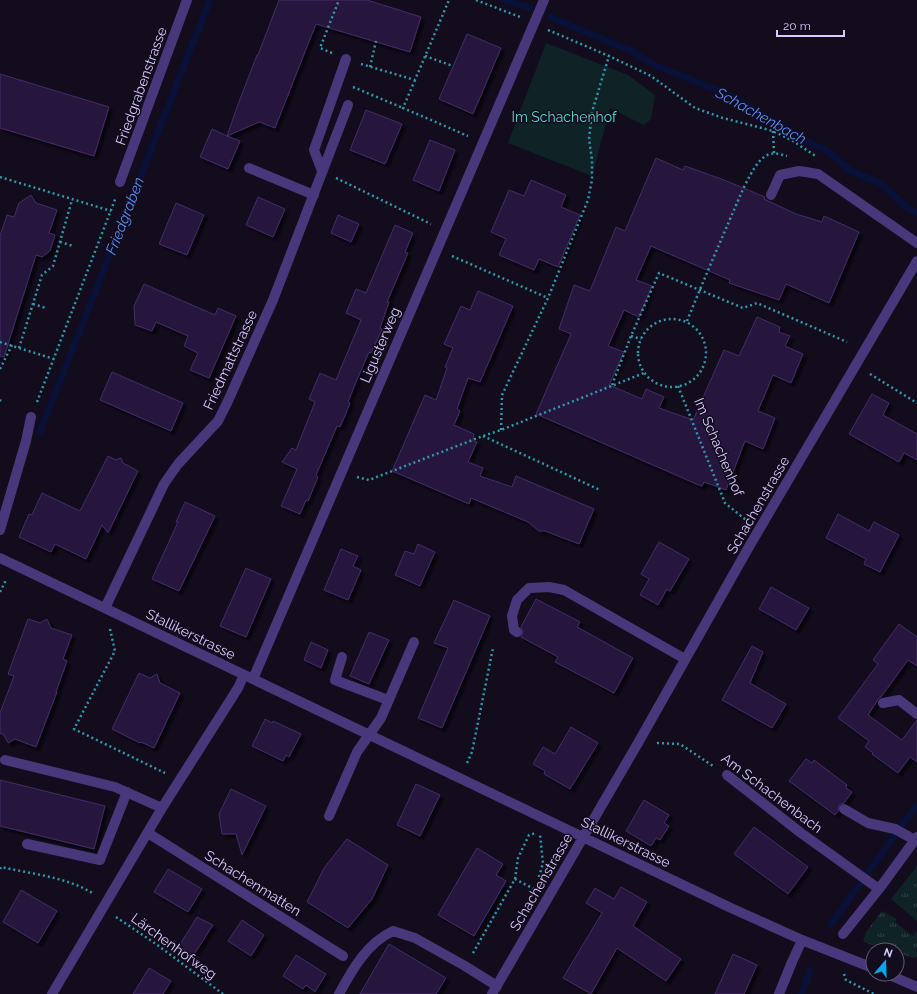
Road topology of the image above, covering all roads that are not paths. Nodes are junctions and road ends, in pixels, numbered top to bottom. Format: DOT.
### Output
graph roads {
  1 [pos="187,0"];
  2 [pos="544,0"];
  3 [pos="346,59"];
  4 [pos="348,105"];
  5 [pos="249,168"];
  6 [pos="322,171"];
  7 [pos="120,182"];
  8 [pos="314,195"];
  9 [pos="771,195"];
  10 [pos="917,243"];
  11 [pos="917,261"];
  12 [pos="32,417"];
  13 [pos="0,530"];
  14 [pos="0,558"];
  15 [pos="105,608"];
  16 [pos="517,632"];
  17 [pos="414,642"];
  18 [pos="342,658"];
  19 [pos="686,659"];
  20 [pos="248,677"];
  21 [pos="388,700"];
  22 [pos="884,703"];
  23 [pos="917,714"];
  24 [pos="369,735"];
  25 [pos="5,760"];
  26 [pos="727,775"];
  27 [pos="127,792"];
  28 [pos="162,808"];
  29 [pos="844,809"];
  30 [pos="329,816"];
  31 [pos="148,833"];
  32 [pos="584,837"];
  33 [pos="916,839"];
  34 [pos="27,844"];
  35 [pos="879,890"];
  36 [pos="843,934"];
  37 [pos="802,940"];
  38 [pos="343,956"];
  39 [pos="865,965"];
  40 [pos="905,982"];
  41 [pos="917,987"];
  42 [pos="494,990"];
  43 [pos="52,994"];
  44 [pos="339,994"];
  45 [pos="779,994"];
  1 -- 7 [label="street, Friedgrabenstrasse"];
  2 -- 20 [label="street, Ligusterweg"];
  3 -- 6 [label="street"];
  4 -- 6 [label="street, Friedmattstrasse"];
  5 -- 8 [label="street"];
  6 -- 8 [label="street, Friedmattstrasse"];
  8 -- 15 [label="street, Friedmattstrasse"];
  9 -- 10 [label="street"];
  11 -- 19 [label="street, Schachenstrasse"];
  12 -- 13 [label="street"];
  14 -- 15 [label="street, Stallikerstrasse"];
  15 -- 20 [label="street, Stallikerstrasse"];
  16 -- 19 [label="street"];
  17 -- 21 [label="street"];
  18 -- 21 [label="street"];
  19 -- 32 [label="street, Schachenstrasse"];
  20 -- 24 [label="street, Stallikerstrasse"];
  20 -- 28 [label="street"];
  21 -- 24 [label="street"];
  22 -- 23 [label="street"];
  24 -- 30 [label="street"];
  24 -- 32 [label="street, Stallikerstrasse"];
  25 -- 27 [label="street"];
  26 -- 35 [label="street, Am Schachenbach"];
  27 -- 28 [label="street"];
  27 -- 34 [label="street"];
  28 -- 31 [label="street"];
  29 -- 33 [label="street"];
  31 -- 38 [label="street, Schachenmatten"];
  31 -- 43 [label="street"];
  32 -- 37 [label="street, Stallikerstrasse"];
  32 -- 42 [label="street, Schachenstrasse"];
  33 -- 35 [label="street"];
  35 -- 36 [label="street"];
  37 -- 39 [label="street, Stallikerstrasse"];
  37 -- 45 [label="street"];
  40 -- 41 [label="street"];
  42 -- 44 [label="street"];
}
